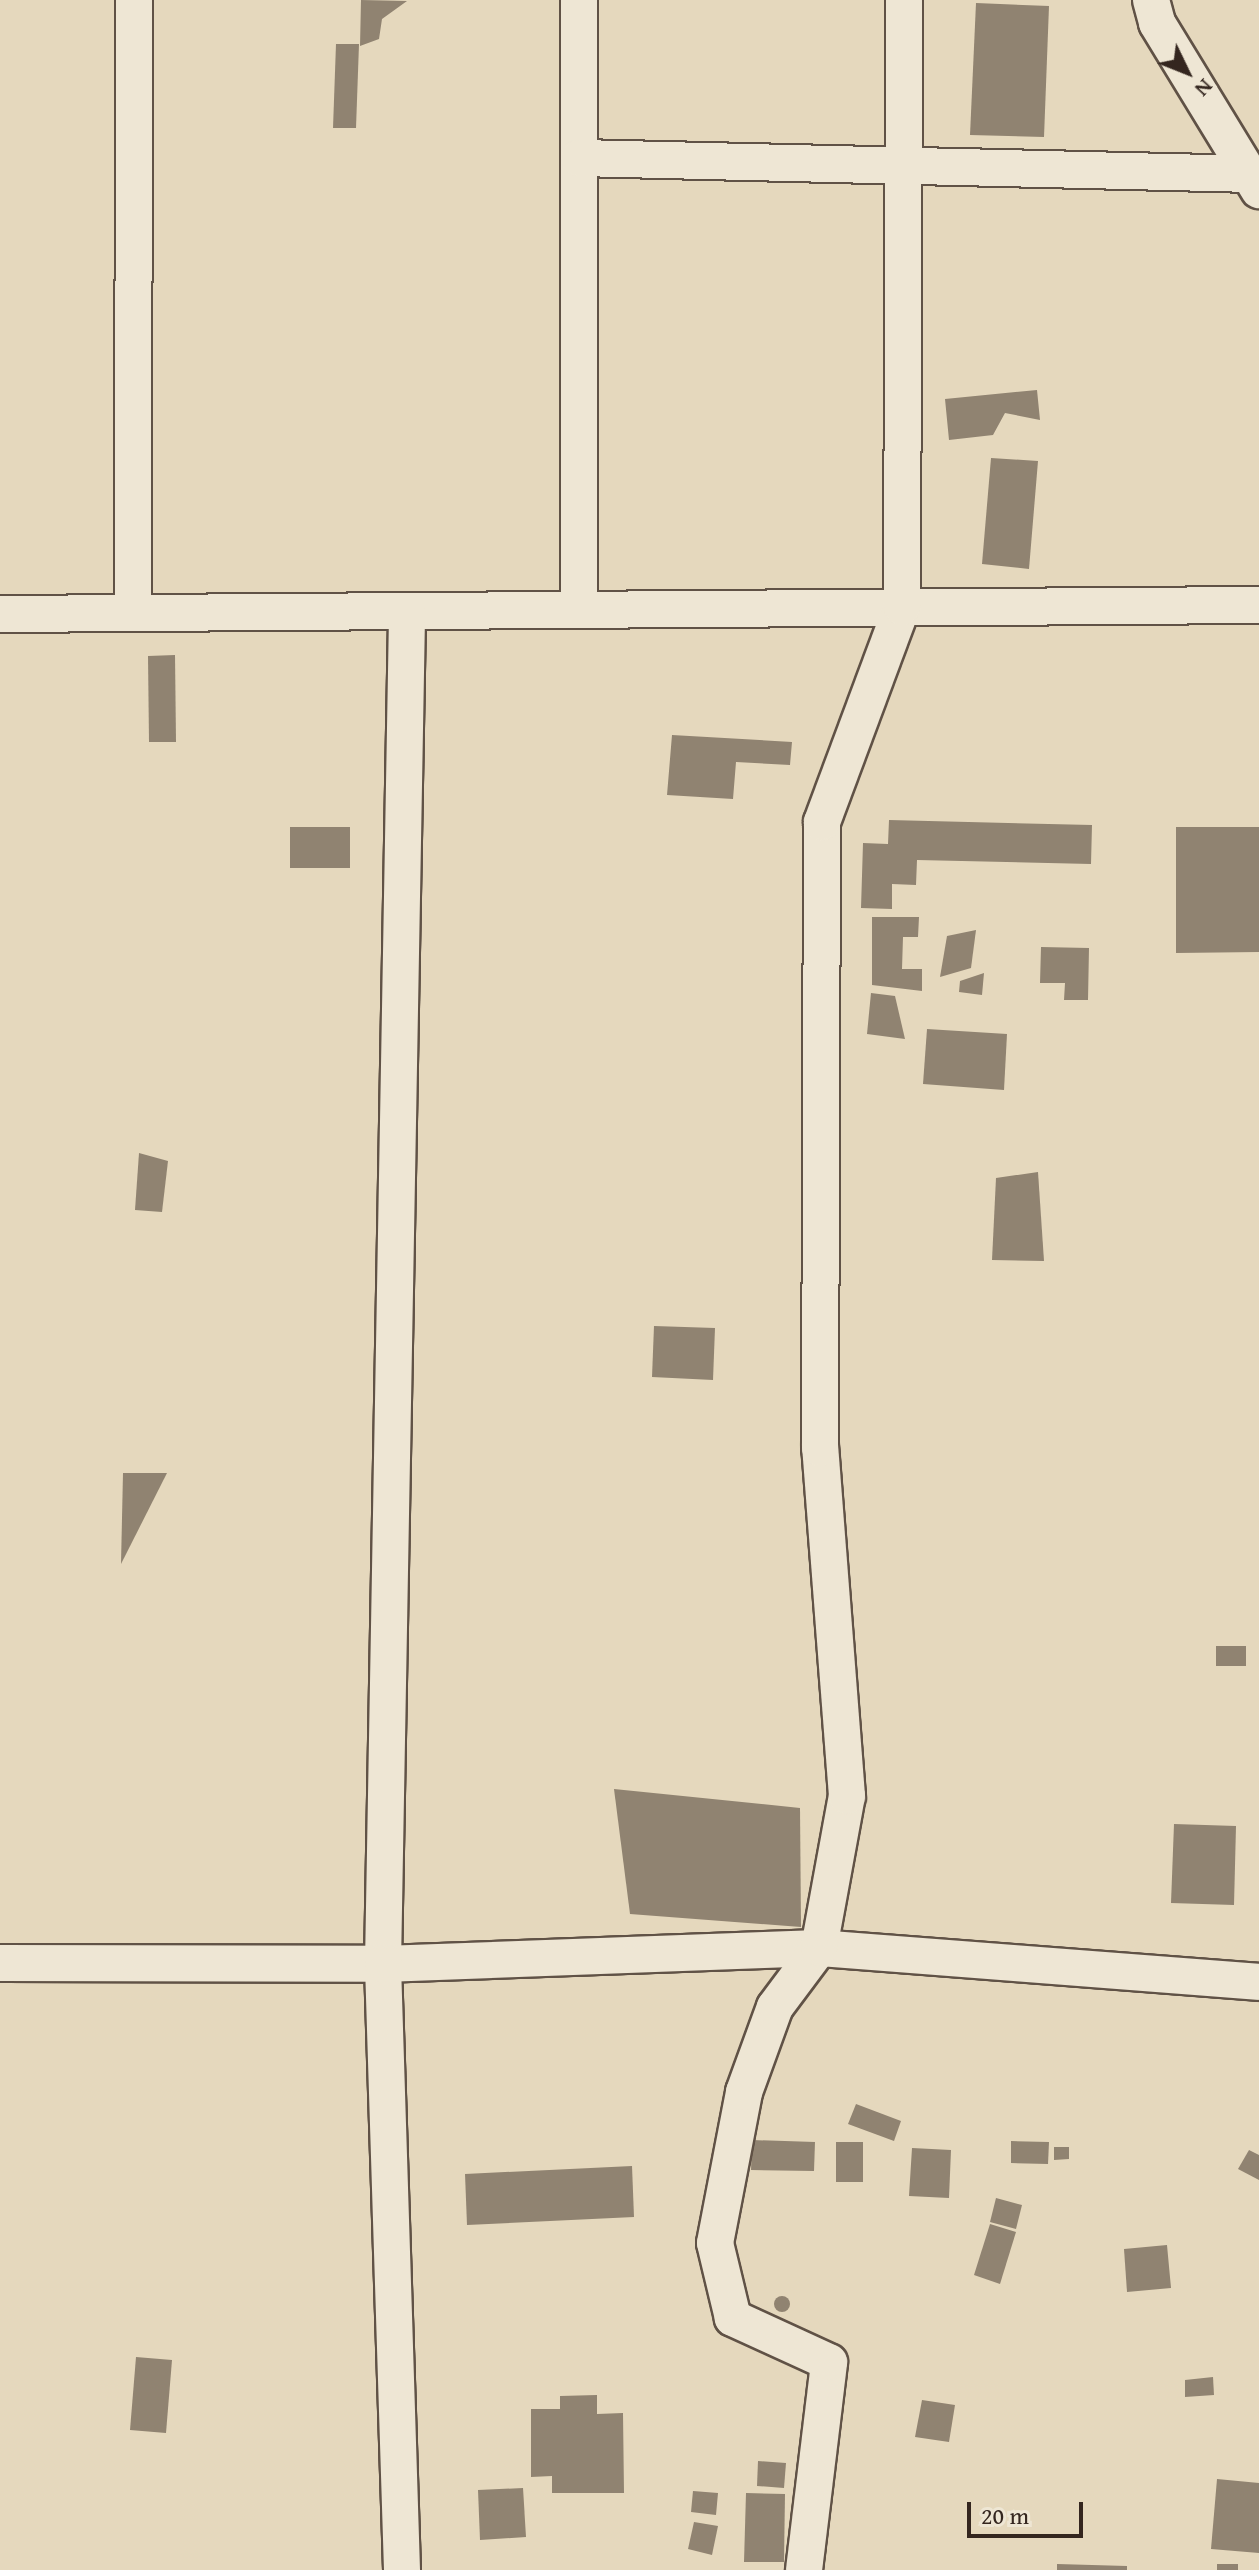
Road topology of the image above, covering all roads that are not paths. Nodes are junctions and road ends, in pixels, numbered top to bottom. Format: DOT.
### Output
graph roads {
  1 [pos="134,0"];
  2 [pos="579,0"];
  3 [pos="904,0"];
  4 [pos="1151,0"];
  5 [pos="579,158"];
  6 [pos="903,166"];
  7 [pos="1256,182"];
  8 [pos="1259,605"];
  9 [pos="902,607"];
  10 [pos="579,610"];
  11 [pos="407,611"];
  12 [pos="133,613"];
  13 [pos="0,614"];
  14 [pos="819,1948"];
  15 [pos="0,1963"];
  16 [pos="383,1964"];
  17 [pos="1259,1982"];
  18 [pos="402,2570"];
  19 [pos="804,2570"];
  1 -- 12 [label="street"];
  2 -- 5 [label="street"];
  3 -- 6 [label="street"];
  4 -- 7 [label="street"];
  5 -- 6 [label="street"];
  5 -- 10 [label="street"];
  6 -- 7 [label="street"];
  6 -- 9 [label="street"];
  8 -- 9 [label="street"];
  9 -- 10 [label="street"];
  9 -- 14 [label="street"];
  10 -- 11 [label="street"];
  11 -- 12 [label="street"];
  11 -- 16 [label="street"];
  12 -- 13 [label="street"];
  14 -- 16 [label="street"];
  14 -- 17 [label="street"];
  14 -- 19 [label="street"];
  15 -- 16 [label="street"];
  16 -- 18 [label="street"];
}
